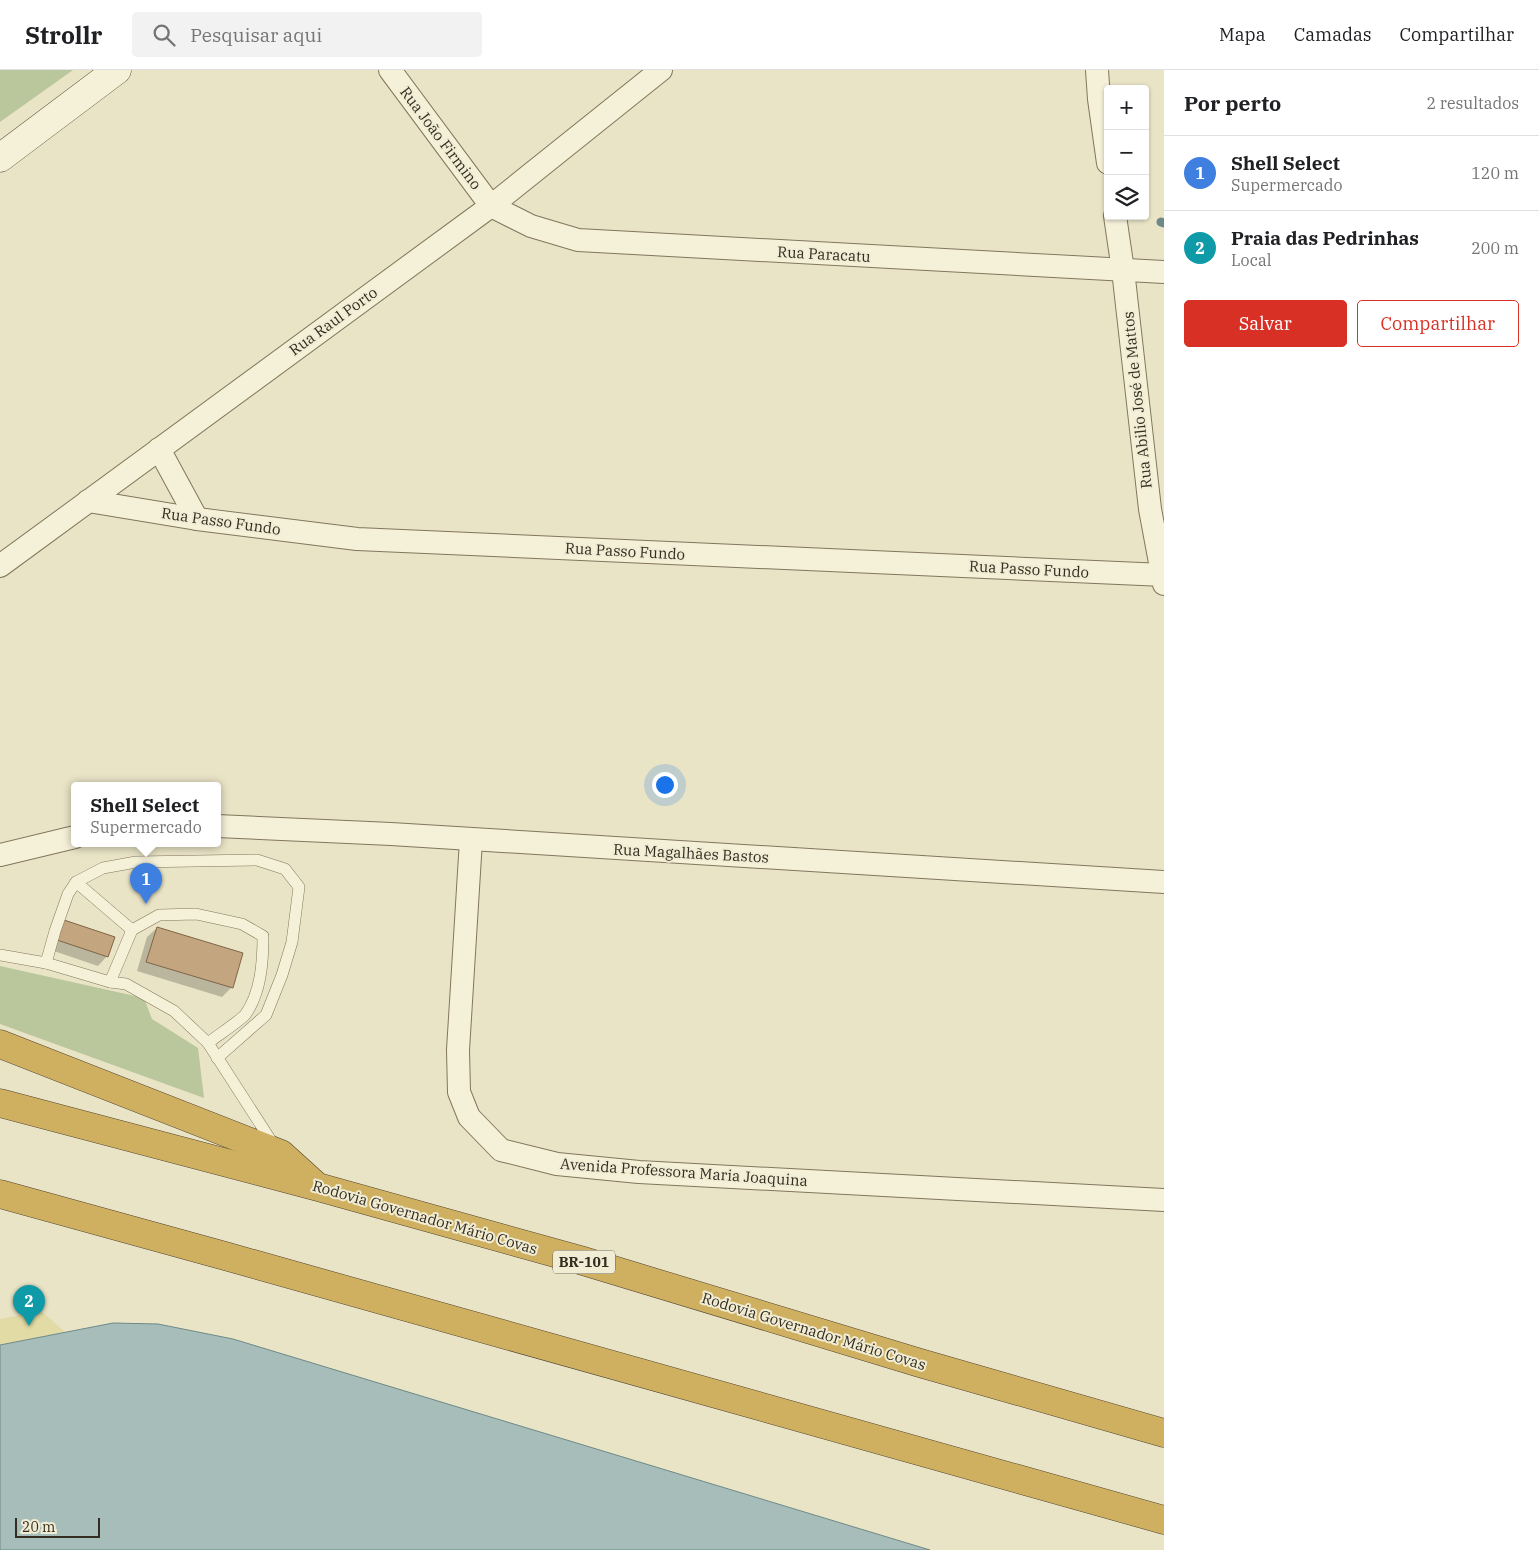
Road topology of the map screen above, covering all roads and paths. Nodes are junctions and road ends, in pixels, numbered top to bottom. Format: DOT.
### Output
graph roads {
  1 [pos="117,70"];
  2 [pos="390,70"];
  3 [pos="661,70"];
  4 [pos="1097,70"];
  5 [pos="1104,135"];
  6 [pos="0,158"];
  7 [pos="491,206"];
  8 [pos="1116,220"];
  9 [pos="1123,270"];
  10 [pos="1164,272"];
  11 [pos="158,449"];
  12 [pos="88,501"];
  13 [pos="197,519"];
  14 [pos="0,566"];
  15 [pos="1163,578"];
  16 [pos="221,826"];
  17 [pos="71,838"];
  18 [pos="472,840"];
  19 [pos="0,855"];
  20 [pos="76,882"];
  21 [pos="1164,882"];
  22 [pos="132,930"];
  23 [pos="0,955"];
  24 [pos="46,963"];
  25 [pos="110,982"];
  26 [pos="208,1043"];
  27 [pos="0,1044"];
  28 [pos="217,1058"];
  29 [pos="0,1103"];
  30 [pos="280,1154"];
  31 [pos="318,1187"];
  32 [pos="0,1194"];
  33 [pos="1164,1200"];
  34 [pos="1164,1433"];
  35 [pos="1164,1520"];
  1 -- 6 [label="main road"];
  2 -- 7 [label="street, Rua João Firmino"];
  3 -- 7 [label="street, Rua Raul Porto"];
  4 -- 5 [label="street"];
  7 -- 9 [label="street, Rua Paracatu"];
  7 -- 11 [label="street, Rua Raul Porto"];
  8 -- 9 [label="street, Rua Abilio José de Mattos"];
  9 -- 10 [label="street, Rua Paracatu"];
  9 -- 15 [label="street, Rua Abilio José de Mattos"];
  11 -- 12 [label="street, Rua Raul Porto"];
  11 -- 13 [label="street"];
  12 -- 13 [label="street, Rua Passo Fundo"];
  12 -- 14 [label="street, Rua Raul Porto"];
  13 -- 15 [label="street, Rua Passo Fundo"];
  16 -- 18 [label="street, Rua Magalhães Bastos"];
  17 -- 19 [label="street"];
  18 -- 21 [label="street, Rua Magalhães Bastos"];
  18 -- 33 [label="street, Avenida Professora Maria Joaquina"];
  20 -- 22 [label="lane"];
  20 -- 24 [label="lane"];
  20 -- 28 [label="lane"];
  22 -- 25 [label="lane"];
  22 -- 26 [label="lane"];
  23 -- 24 [label="lane"];
  24 -- 25 [label="lane"];
  25 -- 26 [label="lane"];
  26 -- 28 [label="lane"];
  27 -- 30 [label="highway"];
  28 -- 30 [label="lane"];
  29 -- 31 [label="highway, Rodovia Governador Mário Covas / BR-101"];
  30 -- 31 [label="highway"];
  31 -- 34 [label="highway, Rodovia Governador Mário Covas / BR-101"];
  32 -- 35 [label="highway"];
}
